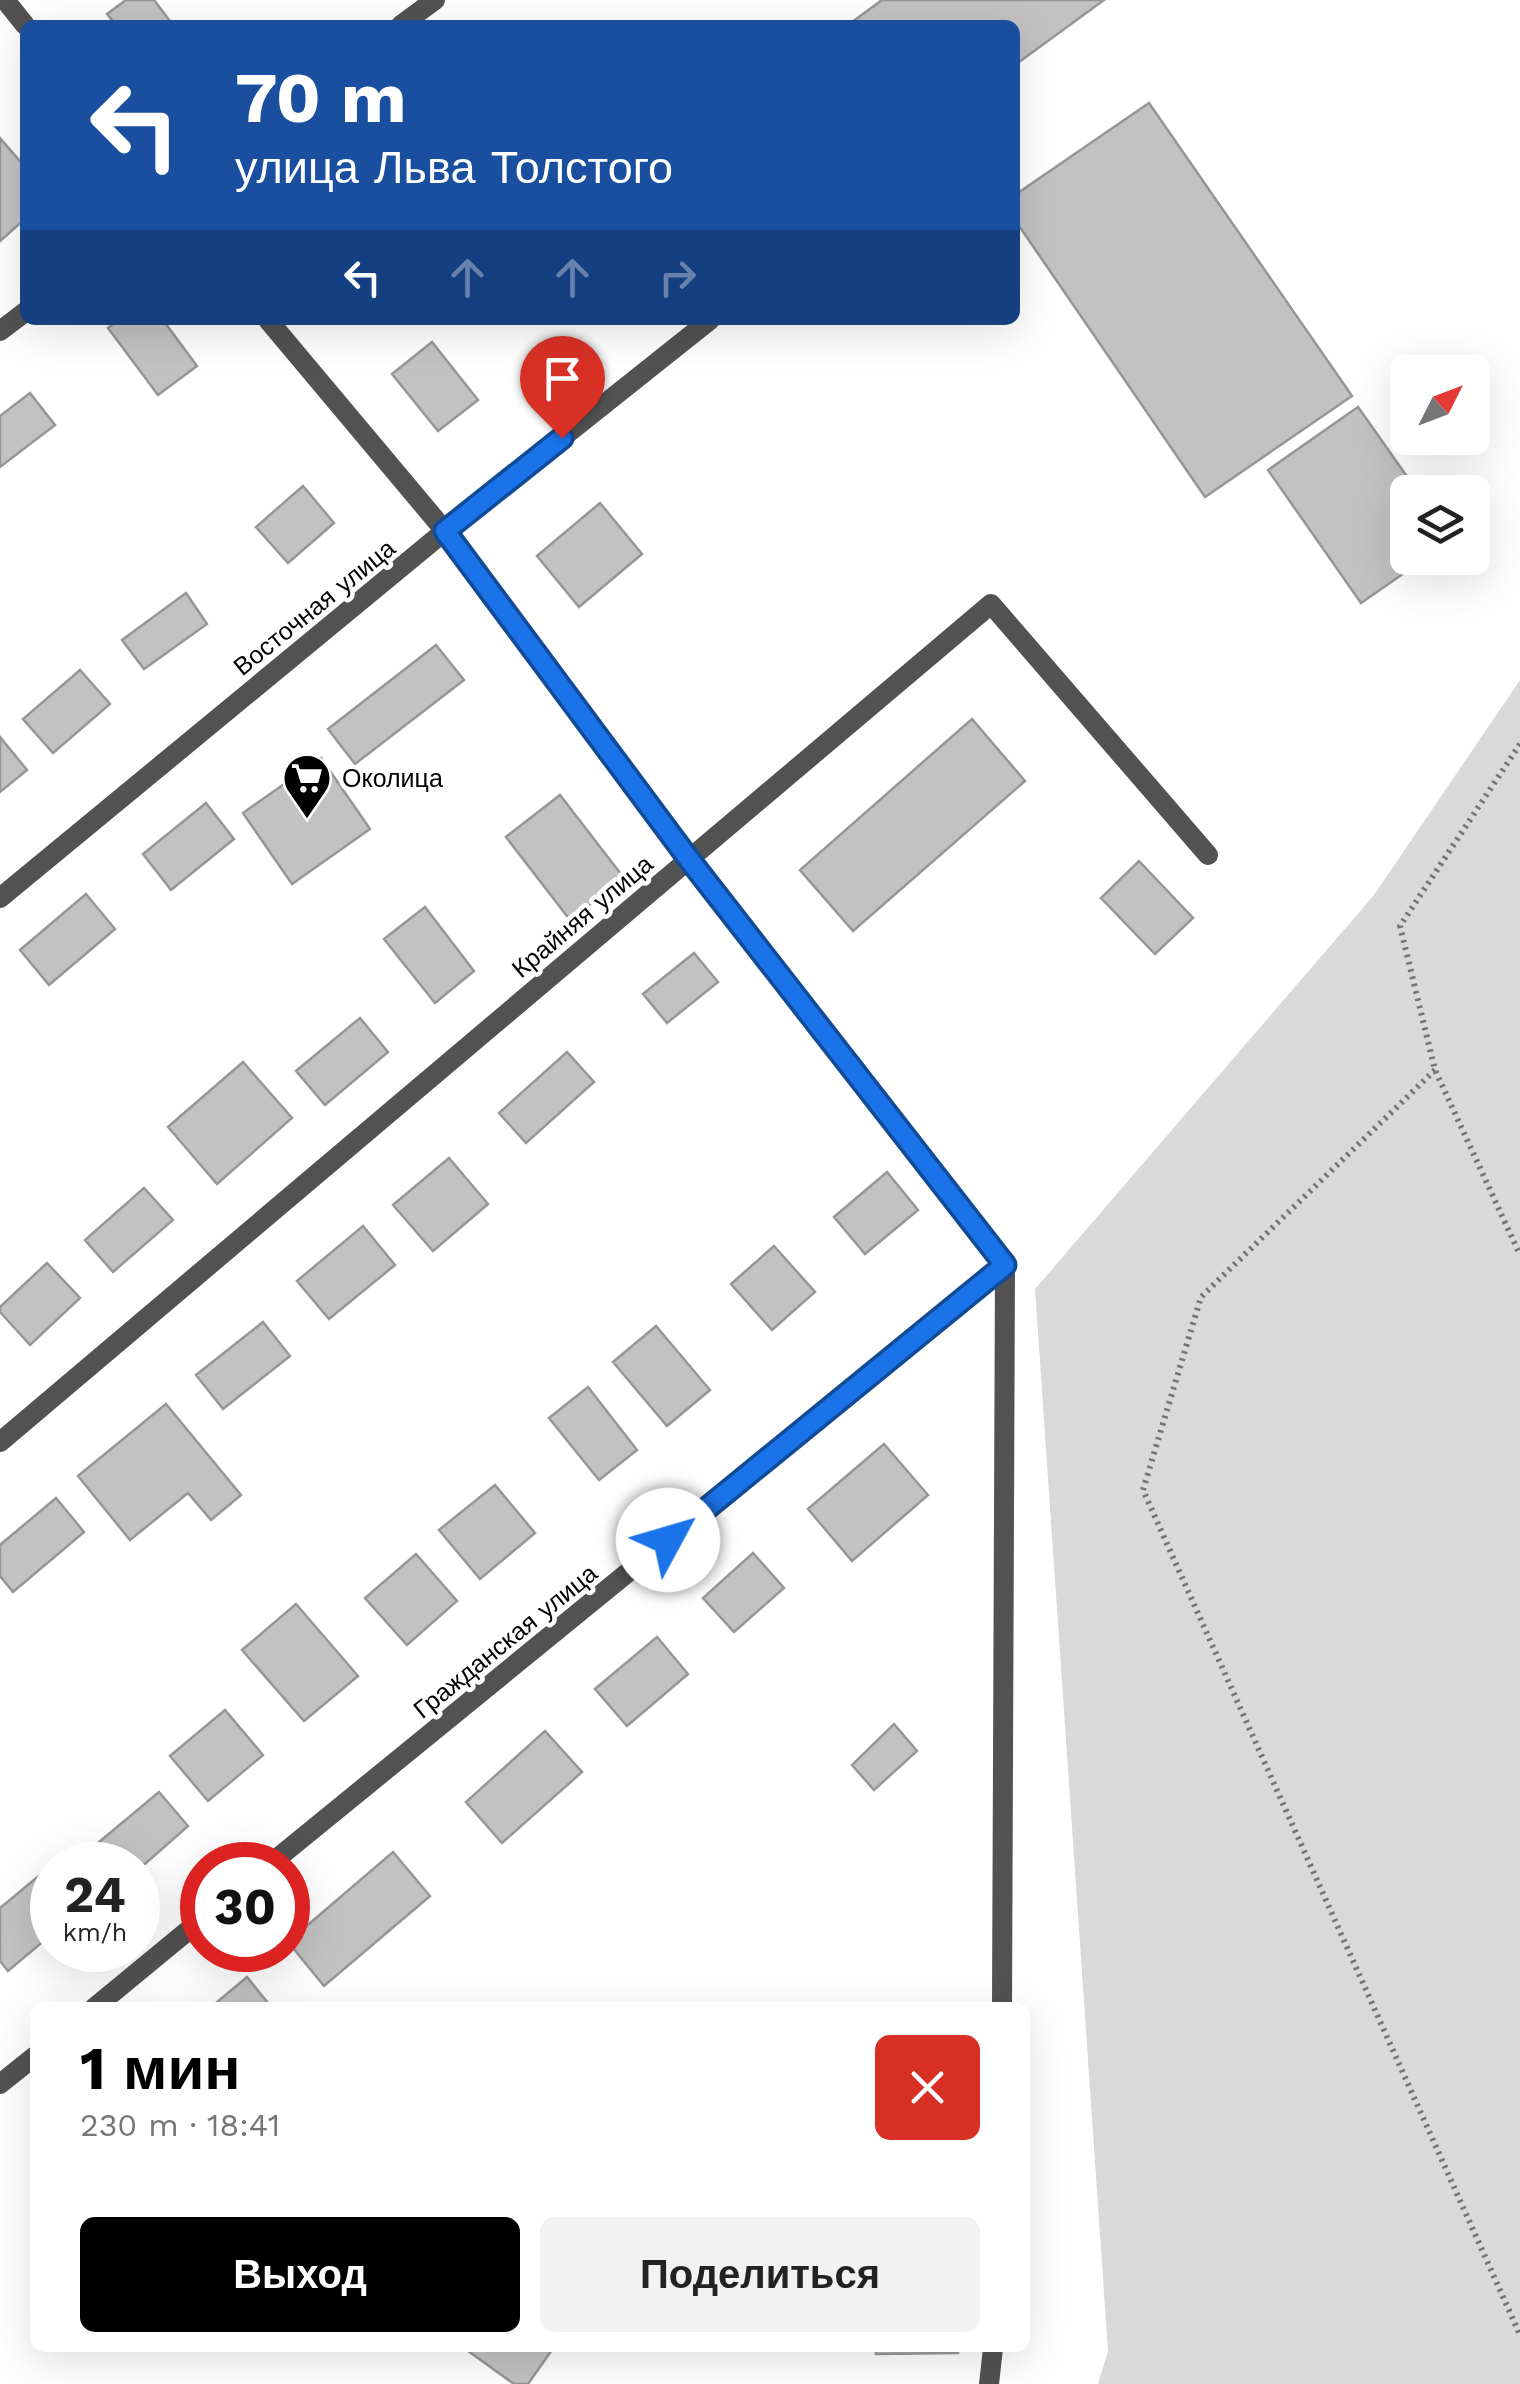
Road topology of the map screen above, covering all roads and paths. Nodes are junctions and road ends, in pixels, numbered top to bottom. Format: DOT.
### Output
graph roads {
  1 [pos="4,0"];
  2 [pos="435,0"];
  3 [pos="21,20"];
  4 [pos="408,20"];
  5 [pos="20,316"];
  6 [pos="272,325"];
  7 [pos="704,325"];
  8 [pos="0,331"];
  9 [pos="445,531"];
  10 [pos="1520,744"];
  11 [pos="1208,855"];
  12 [pos="688,858"];
  13 [pos="0,898"];
  14 [pos="1435,1070"];
  15 [pos="1520,1256"];
  16 [pos="1005,1265"];
  17 [pos="0,1442"];
  18 [pos="297,1842"];
  19 [pos="180,1938"];
  20 [pos="101,2002"];
  21 [pos="1002,2002"];
  22 [pos="30,2060"];
  23 [pos="0,2084"];
  24 [pos="1520,2335"];
  25 [pos="993,2352"];
  26 [pos="989,2384"];
  1 -- 3 [label="street"];
  2 -- 4 [label="street"];
  5 -- 8 [label="street"];
  6 -- 9 [label="street"];
  7 -- 9 [label="street, Восточная улица"];
  9 -- 12 [label="street"];
  9 -- 13 [label="street, Восточная улица"];
  10 -- 14 [label="path"];
  11 -- 12 [label="street, Крайняя улица"];
  12 -- 16 [label="street"];
  12 -- 17 [label="street, Крайняя улица"];
  14 -- 15 [label="path"];
  14 -- 24 [label="path"];
  16 -- 18 [label="street, Гражданская улица"];
  16 -- 21 [label="street"];
  19 -- 20 [label="street"];
  22 -- 23 [label="street"];
  25 -- 26 [label="street"];
}
